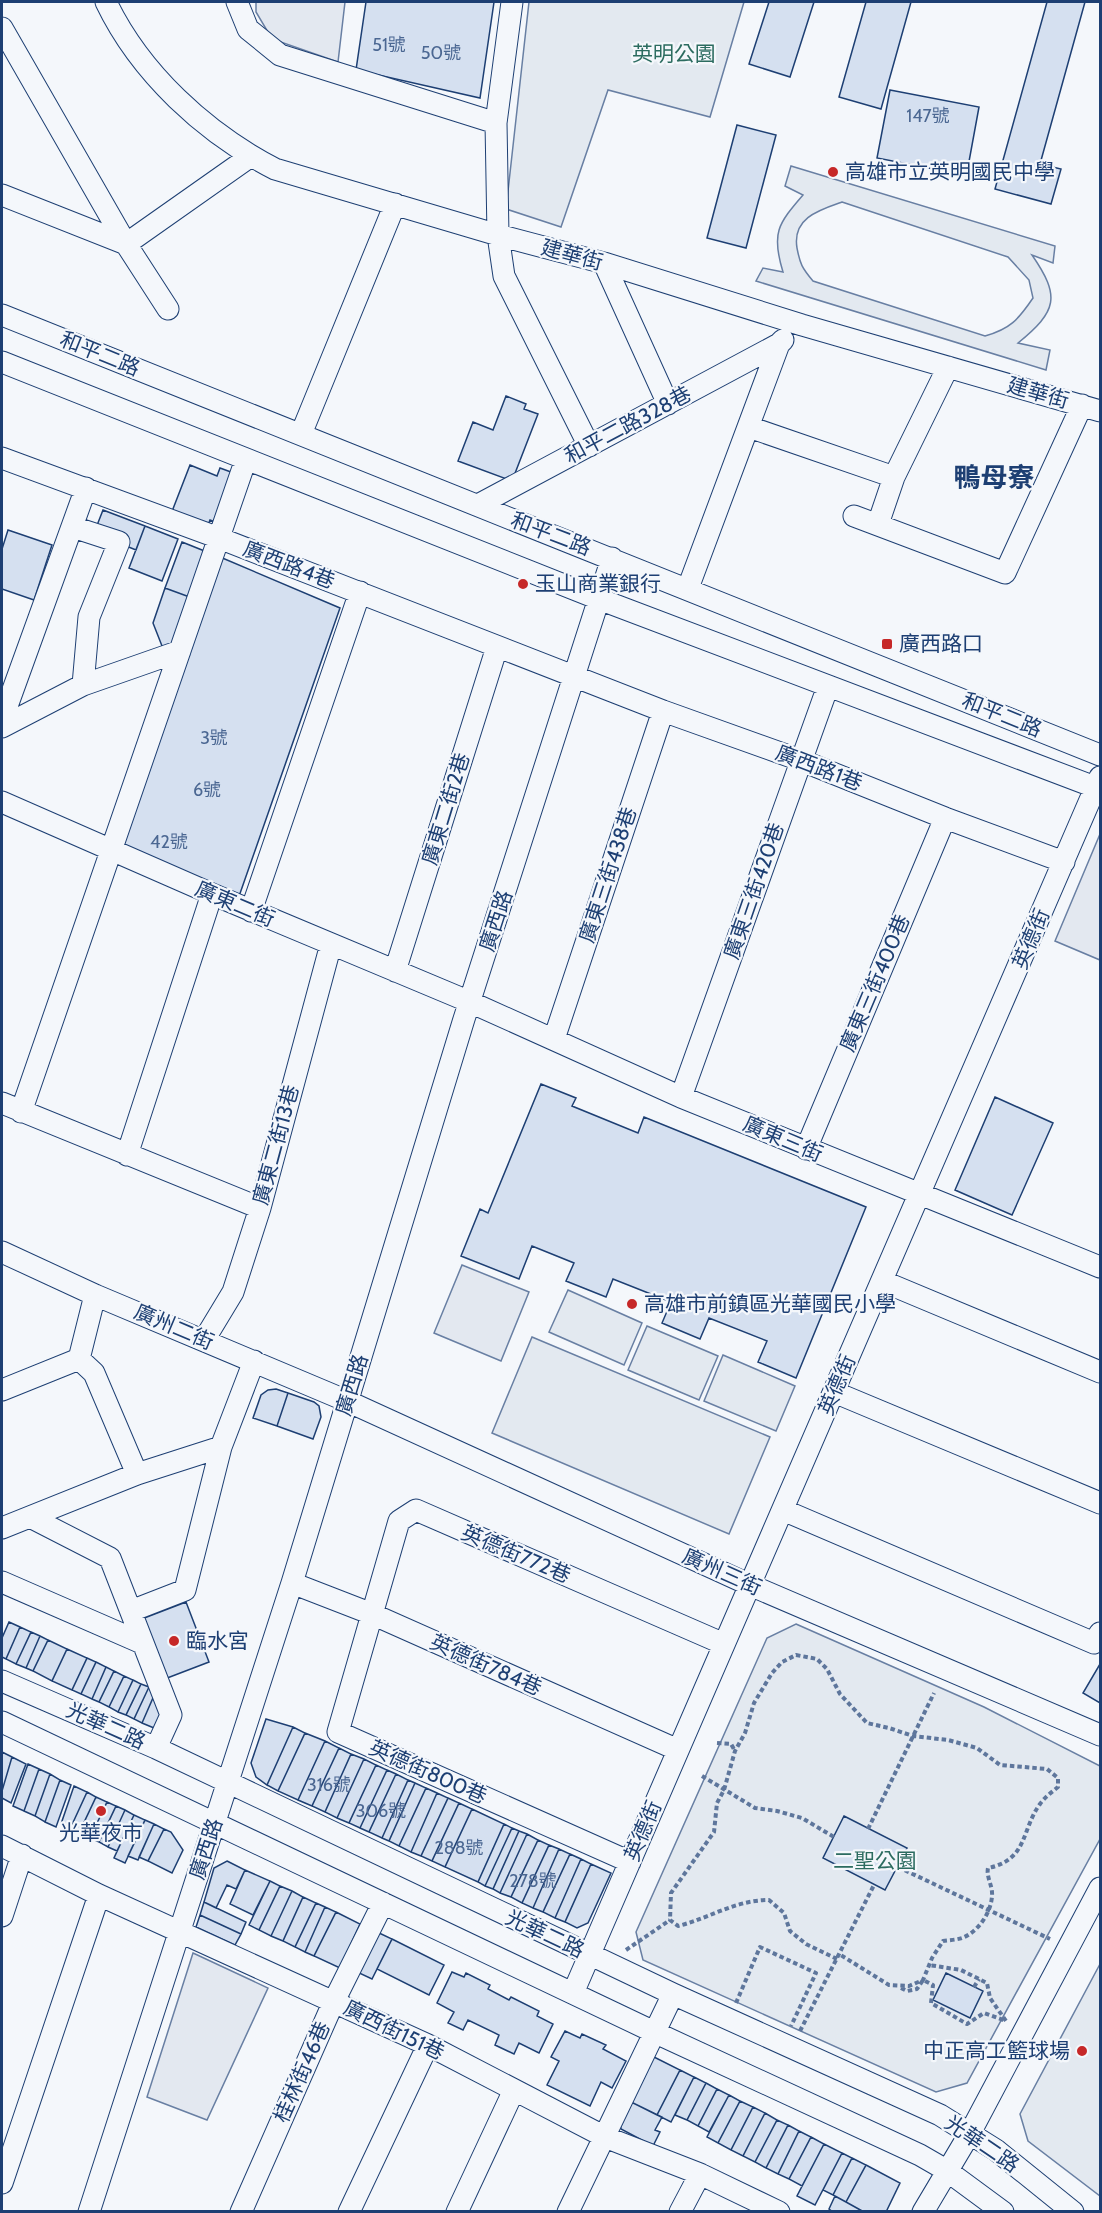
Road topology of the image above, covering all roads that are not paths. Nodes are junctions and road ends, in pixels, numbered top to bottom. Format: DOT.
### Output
graph roads {
  1 [pos="106,2"];
  2 [pos="237,2"];
  3 [pos="512,2"];
  4 [pos="2,28"];
  5 [pos="496,123"];
  6 [pos="251,156"];
  7 [pos="2,195"];
  8 [pos="395,204"];
  9 [pos="498,235"];
  10 [pos="126,244"];
  11 [pos="604,263"];
  12 [pos="168,309"];
  13 [pos="2,315"];
  14 [pos="802,324"];
  15 [pos="779,344"];
  16 [pos="2,362"];
  17 [pos="948,367"];
  18 [pos="668,404"];
  19 [pos="1091,408"];
  20 [pos="749,428"];
  21 [pos="301,434"];
  22 [pos="589,446"];
  23 [pos="2,458"];
  24 [pos="246,459"];
  25 [pos="894,477"];
  26 [pos="86,488"];
  27 [pos="478,505"];
  28 [pos="854,516"];
  29 [pos="878,524"];
  30 [pos="73,527"];
  31 [pos="219,537"];
  32 [pos="612,558"];
  33 [pos="688,588"];
  34 [pos="360,592"];
  35 [pos="599,599"];
  36 [pos="497,647"];
  37 [pos="180,651"];
  38 [pos="575,677"];
  39 [pos="83,685"];
  40 [pos="828,686"];
  41 [pos="663,711"];
  42 [pos="2,720"];
  43 [pos="2,727"];
  44 [pos="1101,755"];
  45 [pos="800,760"];
  46 [pos="1099,785"];
  47 [pos="2,802"];
  48 [pos="945,818"];
  49 [pos="110,850"];
  50 [pos="1064,862"];
  51 [pos="212,894"];
  52 [pos="251,911"];
  53 [pos="331,944"];
  54 [pos="395,971"];
  55 [pos="470,1002"];
  56 [pos="554,1039"];
  57 [pos="681,1097"];
  58 [pos="2,1103"];
  59 [pos="21,1112"];
  60 [pos="806,1149"];
  61 [pos="127,1155"];
  62 [pos="920,1195"];
  63 [pos="260,1208"];
  64 [pos="2,1252"];
  65 [pos="1101,1267"];
  66 [pos="882,1281"];
  67 [pos="95,1295"];
  68 [pos="204,1340"];
  69 [pos="79,1359"];
  70 [pos="254,1361"];
  71 [pos="1101,1372"];
  72 [pos="2,1390"];
  73 [pos="834,1392"];
  74 [pos="347,1401"];
  75 [pos="221,1447"];
  76 [pos="137,1474"];
  77 [pos="1101,1503"];
  78 [pos="783,1510"];
  79 [pos="30,1517"];
  80 [pos="2,1528"];
  81 [pos="2,1582"];
  82 [pos="292,1583"];
  83 [pos="750,1586"];
  84 [pos="131,1611"];
  85 [pos="372,1614"];
  86 [pos="1097,1638"];
  87 [pos="142,1643"];
  88 [pos="724,1644"];
  89 [pos="2,1681"];
  90 [pos="2,1722"];
  91 [pos="1101,1735"];
  92 [pos="156,1748"];
  93 [pos="678,1750"];
  94 [pos="227,1782"];
  95 [pos="214,1822"];
  96 [pos="2,1846"];
  97 [pos="22,1855"];
  98 [pos="630,1862"];
  99 [pos="1101,1888"];
  100 [pos="99,1895"];
  101 [pos="383,1903"];
  102 [pos="2,1916"];
  103 [pos="179,1932"];
  104 [pos="590,1955"];
  105 [pos="573,1993"];
  106 [pos="673,1994"];
  107 [pos="334,2001"];
  108 [pos="654,2032"];
  109 [pos="428,2045"];
  110 [pos="514,2090"];
  111 [pos="970,2133"];
  112 [pos="605,2137"];
  113 [pos="946,2170"];
  114 [pos="700,2174"];
  115 [pos="2,2183"];
  116 [pos="89,2211"];
  117 [pos="242,2211"];
  118 [pos="349,2211"];
  119 [pos="457,2211"];
  120 [pos="567,2211"];
  121 [pos="680,2211"];
  122 [pos="778,2211"];
  123 [pos="923,2211"];
  124 [pos="1003,2211"];
  125 [pos="1073,2211"];
  1 -- 6 [label="street, 建華街"];
  2 -- 5 [label="street"];
  3 -- 5 [label="street"];
  4 -- 10 [label="street"];
  5 -- 9 [label="street"];
  6 -- 8 [label="street, 建華街"];
  6 -- 10 [label="street"];
  7 -- 10 [label="street"];
  8 -- 9 [label="street, 建華街"];
  8 -- 21 [label="street"];
  9 -- 11 [label="street, 建華街"];
  9 -- 22 [label="street"];
  10 -- 12 [label="street"];
  11 -- 14 [label="street, 建華街"];
  11 -- 18 [label="street"];
  13 -- 21 [label="street, 和平二路"];
  14 -- 15 [label="street, 和平二路328巷"];
  14 -- 17 [label="street, 建華街"];
  15 -- 18 [label="street, 和平二路328巷"];
  15 -- 20 [label="street"];
  16 -- 24 [label="street, 和平二路"];
  17 -- 19 [label="street, 建華街"];
  17 -- 25 [label="street"];
  18 -- 22 [label="street, 和平二路328巷"];
  19 -- 29 [label="street"];
  20 -- 25 [label="street"];
  20 -- 33 [label="street"];
  21 -- 27 [label="street, 和平二路"];
  22 -- 27 [label="street, 和平二路328巷"];
  23 -- 26 [label="street, 廣西路4巷"];
  24 -- 31 [label="street"];
  24 -- 35 [label="street, 和平二路"];
  25 -- 29 [label="street"];
  26 -- 30 [label="street"];
  26 -- 31 [label="street, 廣西路4巷"];
  27 -- 32 [label="street, 和平二路"];
  28 -- 29 [label="street"];
  30 -- 39 [label="street"];
  30 -- 42 [label="street"];
  31 -- 34 [label="street, 廣西路4巷"];
  31 -- 37 [label="street"];
  32 -- 33 [label="street, 和平二路"];
  32 -- 35 [label="street, 廣西路"];
  33 -- 44 [label="street, 和平二路"];
  34 -- 36 [label="street, 廣西路4巷"];
  34 -- 52 [label="street"];
  35 -- 38 [label="street, 廣西路"];
  35 -- 40 [label="street, 和平二路"];
  36 -- 38 [label="street, 廣西路4巷"];
  36 -- 54 [label="street, 廣東二街2巷"];
  37 -- 39 [label="street"];
  37 -- 49 [label="street"];
  38 -- 41 [label="street, 廣西路1巷"];
  38 -- 55 [label="street, 廣西路"];
  39 -- 43 [label="street"];
  40 -- 45 [label="street, 廣東三街420巷"];
  40 -- 46 [label="street, 和平二路"];
  41 -- 45 [label="street, 廣西路1巷"];
  41 -- 56 [label="street, 廣東三街438巷"];
  45 -- 48 [label="street, 廣西路1巷"];
  45 -- 57 [label="street, 廣東三街420巷"];
  46 -- 50 [label="street, 英德街"];
  47 -- 49 [label="street, 廣東二街"];
  48 -- 50 [label="street, 廣西路1巷"];
  48 -- 60 [label="street, 廣東三街400巷"];
  49 -- 51 [label="street, 廣東二街"];
  49 -- 59 [label="street"];
  50 -- 62 [label="street, 英德街"];
  51 -- 52 [label="street, 廣東二街"];
  51 -- 61 [label="street"];
  52 -- 53 [label="street, 廣東二街"];
  53 -- 54 [label="street, 廣東二街"];
  53 -- 63 [label="street, 廣東二街13巷"];
  54 -- 55 [label="street, 廣東二街"];
  55 -- 56 [label="street, 廣東三街"];
  55 -- 74 [label="street, 廣西路"];
  56 -- 57 [label="street, 廣東三街"];
  57 -- 60 [label="street, 廣東三街"];
  58 -- 59 [label="street"];
  59 -- 61 [label="street"];
  60 -- 62 [label="street, 廣東三街"];
  61 -- 63 [label="street"];
  62 -- 65 [label="street, 廣東三街"];
  62 -- 66 [label="street, 英德街"];
  63 -- 68 [label="street, 廣東二街13巷"];
  64 -- 67 [label="street, 廣州二街"];
  66 -- 71 [label="street"];
  66 -- 73 [label="street, 英德街"];
  67 -- 68 [label="street, 廣州二街"];
  67 -- 69 [label="street"];
  68 -- 70 [label="street, 廣州二街"];
  69 -- 72 [label="street"];
  69 -- 76 [label="street"];
  70 -- 74 [label="street, 廣州二街"];
  70 -- 75 [label="street"];
  73 -- 77 [label="street"];
  73 -- 78 [label="street, 英德街"];
  74 -- 82 [label="street, 廣西路"];
  74 -- 83 [label="street, 廣州三街"];
  75 -- 76 [label="street"];
  75 -- 84 [label="street"];
  76 -- 79 [label="street"];
  78 -- 83 [label="street, 英德街"];
  78 -- 86 [label="street"];
  79 -- 80 [label="street"];
  79 -- 84 [label="street"];
  81 -- 87 [label="street"];
  82 -- 85 [label="street, 英德街784巷"];
  82 -- 94 [label="street, 廣西路"];
  83 -- 88 [label="street, 英德街"];
  83 -- 91 [label="street, 廣州三街"];
  84 -- 87 [label="street"];
  85 -- 88 [label="street, 英德街772巷"];
  85 -- 93 [label="street, 英德街784巷"];
  85 -- 98 [label="street, 英德街800巷"];
  87 -- 92 [label="street"];
  88 -- 93 [label="street, 英德街"];
  89 -- 92 [label="street, 光華二路"];
  90 -- 95 [label="street, 光華二路"];
  92 -- 94 [label="street, 光華二路"];
  93 -- 98 [label="street, 英德街"];
  94 -- 95 [label="street, 廣西路"];
  94 -- 104 [label="street, 光華二路"];
  95 -- 101 [label="street, 光華二路"];
  95 -- 103 [label="street, 廣西路"];
  96 -- 97 [label="street, 廣西街151巷"];
  97 -- 100 [label="street, 廣西街151巷"];
  97 -- 102 [label="street"];
  98 -- 104 [label="street, 英德街"];
  99 -- 111 [label="street"];
  100 -- 103 [label="street, 廣西街151巷"];
  100 -- 115 [label="street"];
  101 -- 105 [label="street, 光華二路"];
  101 -- 107 [label="street, 桂林街46巷"];
  103 -- 107 [label="street, 廣西街151巷"];
  103 -- 116 [label="street, 廣西路"];
  104 -- 105 [label="street, 英德街"];
  104 -- 106 [label="street, 光華二路"];
  105 -- 108 [label="street, 光華二路"];
  106 -- 108 [label="street"];
  106 -- 111 [label="street, 光華二路"];
  107 -- 109 [label="street, 廣西街151巷"];
  107 -- 117 [label="street, 桂林街46巷"];
  108 -- 112 [label="street"];
  108 -- 113 [label="street, 光華二路"];
  109 -- 110 [label="street, 廣西街151巷"];
  109 -- 118 [label="street"];
  110 -- 112 [label="street, 廣西街151巷"];
  110 -- 119 [label="street"];
  111 -- 113 [label="street"];
  111 -- 125 [label="street, 光華二路"];
  112 -- 114 [label="street, 廣西街151巷"];
  112 -- 120 [label="street"];
  113 -- 123 [label="street"];
  113 -- 124 [label="street, 光華二路"];
  114 -- 121 [label="street"];
  114 -- 122 [label="street, 廣西街151巷"];
}
